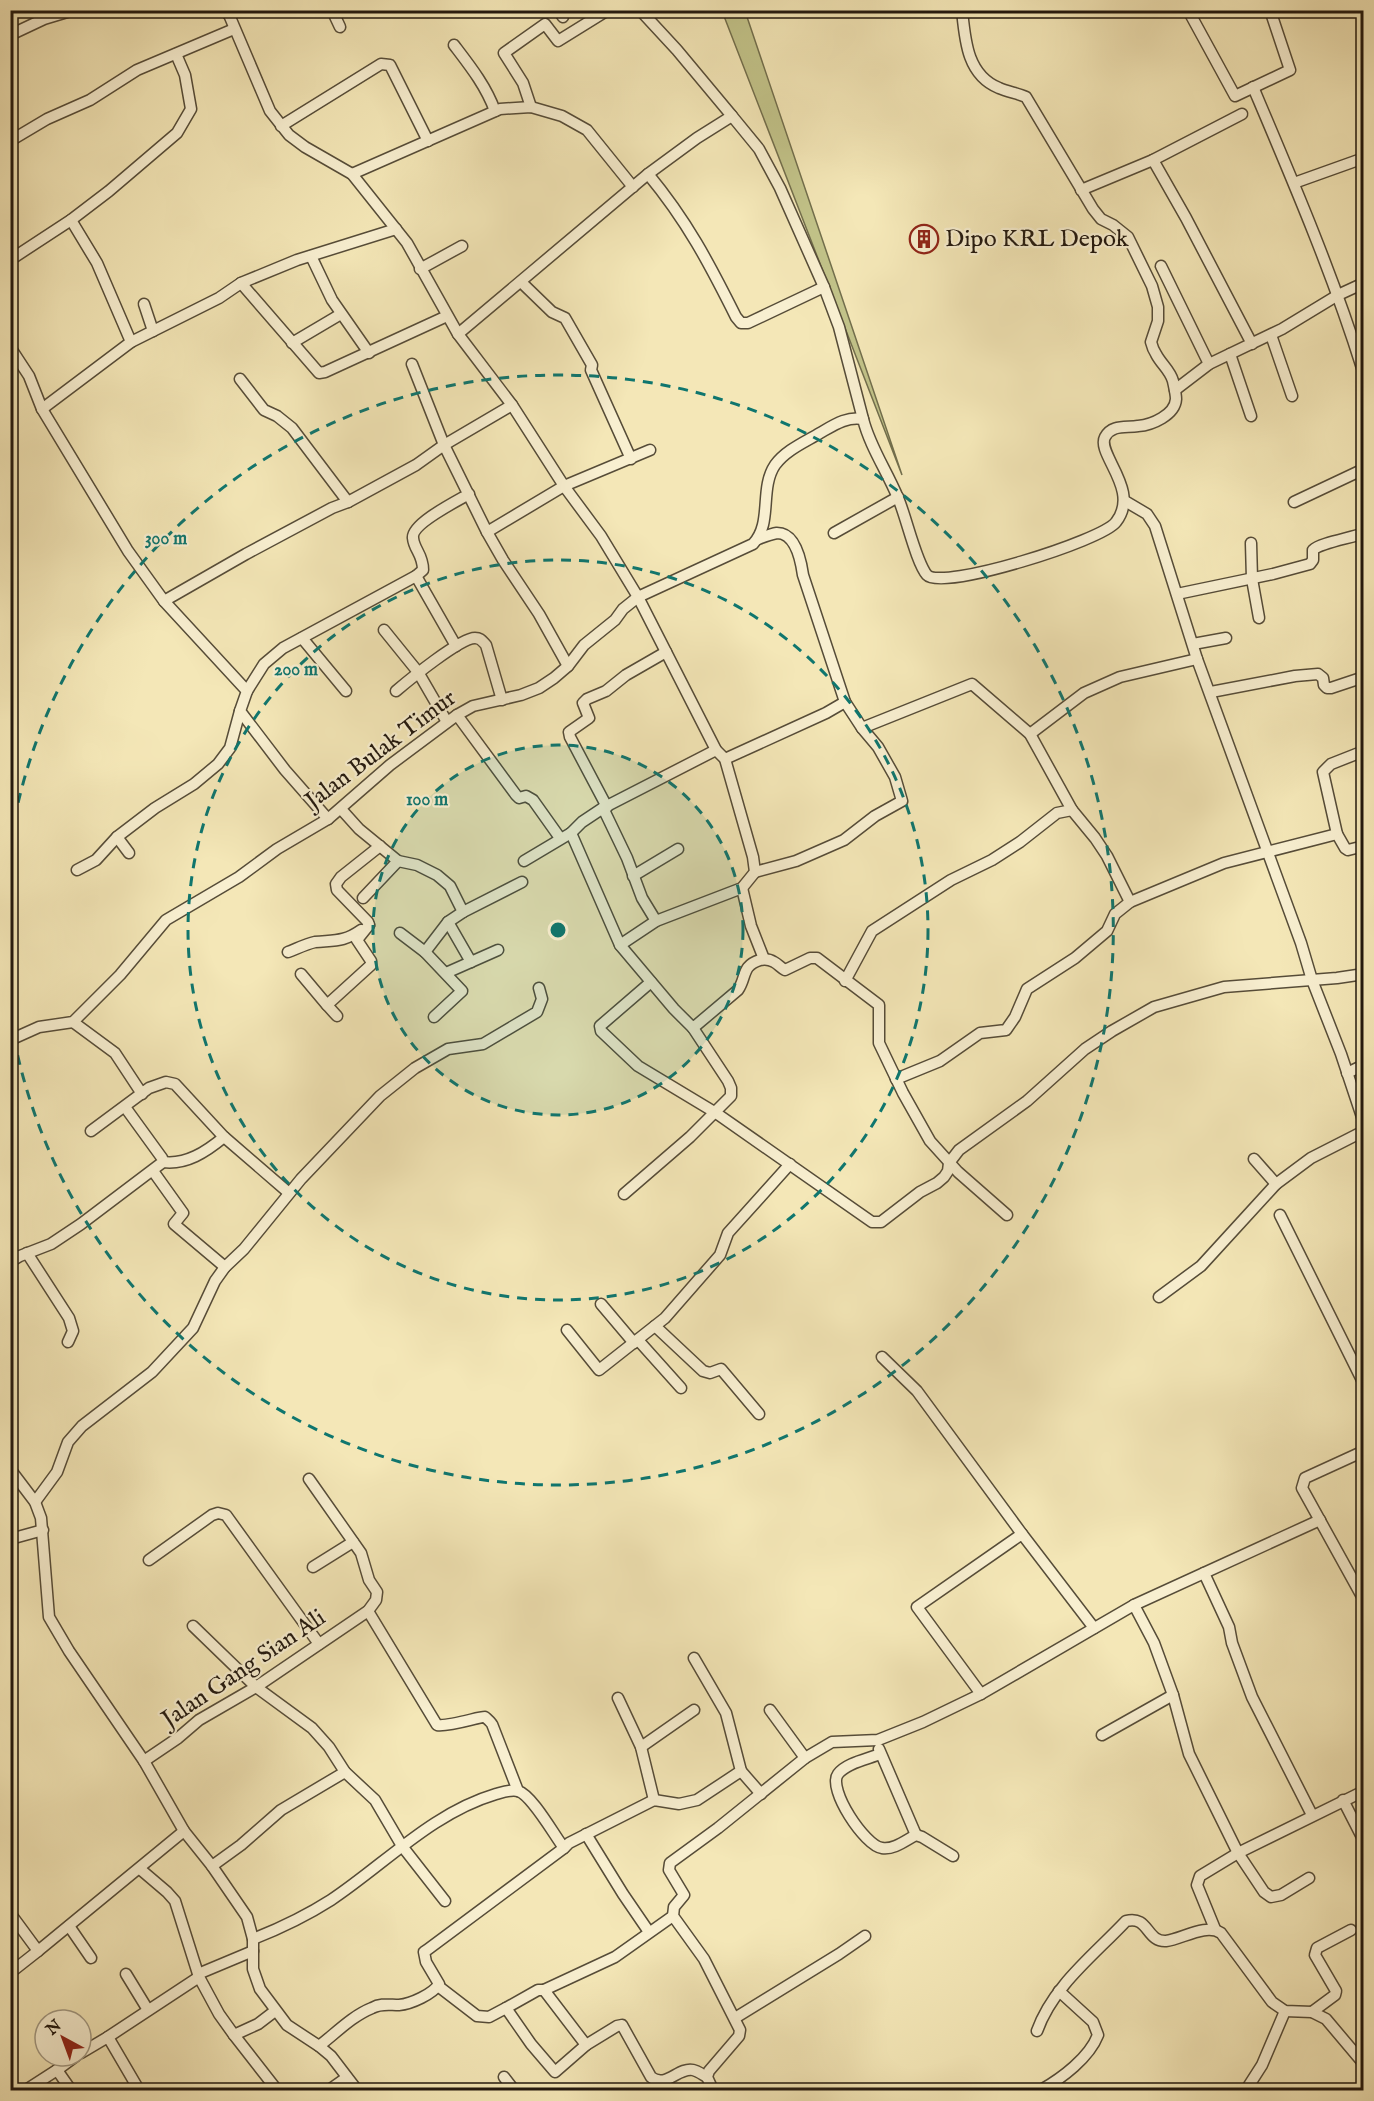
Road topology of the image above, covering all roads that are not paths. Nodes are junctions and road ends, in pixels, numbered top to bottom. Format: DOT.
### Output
graph roads {
  1 [pos="74,10"];
  2 [pos="242,10"];
  3 [pos="332,10"];
  4 [pos="608,10"];
  5 [pos="640,10"];
  6 [pos="962,10"];
  7 [pos="1188,10"];
  8 [pos="1270,10"];
  9 [pos="228,12"];
  10 [pos="340,27"];
  11 [pos="234,29"];
  12 [pos="10,35"];
  13 [pos="454,45"];
  14 [pos="176,54"];
  15 [pos="1253,87"];
  16 [pos="531,107"];
  17 [pos="495,111"];
  18 [pos="1242,114"];
  19 [pos="732,116"];
  20 [pos="281,126"];
  21 [pos="10,141"];
  22 [pos="428,141"];
  23 [pos="1364,158"];
  24 [pos="1153,160"];
  25 [pos="352,174"];
  26 [pos="648,174"];
  27 [pos="1294,183"];
  28 [pos="633,187"];
  29 [pos="1081,190"];
  30 [pos="71,220"];
  31 [pos="396,229"];
  32 [pos="462,246"];
  33 [pos="311,256"];
  34 [pos="10,261"];
  35 [pos="1161,266"];
  36 [pos="420,268"];
  37 [pos="521,282"];
  38 [pos="241,283"];
  39 [pos="1364,283"];
  40 [pos="824,287"];
  41 [pos="1338,295"];
  42 [pos="144,304"];
  43 [pos="341,314"];
  44 [pos="447,316"];
  45 [pos="153,331"];
  46 [pos="458,334"];
  47 [pos="1271,335"];
  48 [pos="131,342"];
  49 [pos="292,343"];
  50 [pos="1252,344"];
  51 [pos="10,347"];
  52 [pos="369,353"];
  53 [pos="1230,354"];
  54 [pos="412,364"];
  55 [pos="1209,364"];
  56 [pos="1364,367"];
  57 [pos="240,379"];
  58 [pos="1174,390"];
  59 [pos="1292,396"];
  60 [pos="512,405"];
  61 [pos="42,409"];
  62 [pos="1251,416"];
  63 [pos="863,419"];
  64 [pos="444,445"];
  65 [pos="650,450"];
  66 [pos="631,459"];
  67 [pos="1364,469"];
  68 [pos="564,486"];
  69 [pos="469,494"];
  70 [pos="897,497"];
  71 [pos="1125,501"];
  72 [pos="348,502"];
  73 [pos="1294,502"];
  74 [pos="487,532"];
  75 [pos="834,533"];
  76 [pos="1364,533"];
  77 [pos="758,539"];
  78 [pos="1251,543"];
  79 [pos="416,576"];
  80 [pos="1252,579"];
  81 [pos="1177,594"];
  82 [pos="638,597"];
  83 [pos="164,601"];
  84 [pos="1259,618"];
  85 [pos="384,630"];
  86 [pos="302,638"];
  87 [pos="1226,638"];
  88 [pos="1193,644"];
  89 [pos="456,646"];
  90 [pos="666,652"];
  91 [pos="1197,658"];
  92 [pos="568,666"];
  93 [pos="418,672"];
  94 [pos="1364,677"];
  95 [pos="247,691"];
  96 [pos="346,691"];
  97 [pos="396,691"];
  98 [pos="1211,692"];
  99 [pos="502,700"];
  100 [pos="845,702"];
  101 [pos="240,711"];
  102 [pos="457,715"];
  103 [pos="447,722"];
  104 [pos="862,728"];
  105 [pos="1030,734"];
  106 [pos="716,750"];
  107 [pos="1364,751"];
  108 [pos="725,759"];
  109 [pos="605,807"];
  110 [pos="341,809"];
  111 [pos="1072,810"];
  112 [pos="328,819"];
  113 [pos="571,833"];
  114 [pos="1337,834"];
  115 [pos="117,837"];
  116 [pos="560,838"];
  117 [pos="380,846"];
  118 [pos="1364,846"];
  119 [pos="678,849"];
  120 [pos="129,853"];
  121 [pos="1267,853"];
  122 [pos="398,861"];
  123 [pos="524,861"];
  124 [pos="77,870"];
  125 [pos="755,873"];
  126 [pos="633,876"];
  127 [pos="522,882"];
  128 [pos="742,888"];
  129 [pos="363,898"];
  130 [pos="1130,902"];
  131 [pos="463,912"];
  132 [pos="656,921"];
  133 [pos="448,922"];
  134 [pos="369,925"];
  135 [pos="400,933"];
  136 [pos="620,945"];
  137 [pos="498,950"];
  138 [pos="288,952"];
  139 [pos="425,952"];
  140 [pos="764,959"];
  141 [pos="471,962"];
  142 [pos="446,973"];
  143 [pos="301,974"];
  144 [pos="1364,974"];
  145 [pos="1312,980"];
  146 [pos="845,981"];
  147 [pos="651,982"];
  148 [pos="539,988"];
  149 [pos="327,1005"];
  150 [pos="338,1016"];
  151 [pos="434,1017"];
  152 [pos="73,1022"];
  153 [pos="693,1028"];
  154 [pos="10,1041"];
  155 [pos="1364,1065"];
  156 [pos="1347,1073"];
  157 [pos="896,1079"];
  158 [pos="142,1094"];
  159 [pos="124,1107"];
  160 [pos="716,1113"];
  161 [pos="1364,1123"];
  162 [pos="91,1131"];
  163 [pos="1364,1131"];
  164 [pos="224,1137"];
  165 [pos="1254,1159"];
  166 [pos="163,1162"];
  167 [pos="949,1163"];
  168 [pos="790,1164"];
  169 [pos="153,1171"];
  170 [pos="1276,1184"];
  171 [pos="289,1193"];
  172 [pos="624,1194"];
  173 [pos="1007,1215"];
  174 [pos="1280,1215"];
  175 [pos="27,1253"];
  176 [pos="11,1259"];
  177 [pos="225,1267"];
  178 [pos="1159,1297"];
  179 [pos="601,1304"];
  180 [pos="655,1326"];
  181 [pos="567,1330"];
  182 [pos="636,1341"];
  183 [pos="68,1342"];
  184 [pos="882,1357"];
  185 [pos="1364,1384"];
  186 [pos="681,1388"];
  187 [pos="759,1414"];
  188 [pos="1364,1451"];
  189 [pos="10,1469"];
  190 [pos="309,1479"];
  191 [pos="36,1504"];
  192 [pos="1320,1520"];
  193 [pos="43,1530"];
  194 [pos="1022,1534"];
  195 [pos="353,1542"];
  196 [pos="10,1545"];
  197 [pos="149,1560"];
  198 [pos="313,1567"];
  199 [pos="1204,1573"];
  200 [pos="1364,1600"];
  201 [pos="1134,1605"];
  202 [pos="368,1611"];
  203 [pos="193,1626"];
  204 [pos="1094,1628"];
  205 [pos="319,1644"];
  206 [pos="694,1658"];
  207 [pos="256,1686"];
  208 [pos="981,1694"];
  209 [pos="1173,1695"];
  210 [pos="618,1698"];
  211 [pos="694,1710"];
  212 [pos="770,1710"];
  213 [pos="1102,1735"];
  214 [pos="878,1740"];
  215 [pos="641,1747"];
  216 [pos="880,1754"];
  217 [pos="805,1758"];
  218 [pos="144,1761"];
  219 [pos="741,1771"];
  220 [pos="345,1772"];
  221 [pos="518,1791"];
  222 [pos="1364,1791"];
  223 [pos="761,1794"];
  224 [pos="654,1800"];
  225 [pos="1343,1800"];
  226 [pos="1312,1815"];
  227 [pos="184,1831"];
  228 [pos="586,1834"];
  229 [pos="916,1835"];
  230 [pos="1364,1841"];
  231 [pos="402,1846"];
  232 [pos="564,1848"];
  233 [pos="1238,1852"];
  234 [pos="954,1856"];
  235 [pos="212,1866"];
  236 [pos="140,1869"];
  237 [pos="1309,1878"];
  238 [pos="445,1901"];
  239 [pos="10,1913"];
  240 [pos="673,1916"];
  241 [pos="69,1926"];
  242 [pos="1215,1929"];
  243 [pos="1352,1930"];
  244 [pos="649,1932"];
  245 [pos="865,1936"];
  246 [pos="253,1939"];
  247 [pos="38,1951"];
  248 [pos="253,1951"];
  249 [pos="91,1958"];
  250 [pos="10,1972"];
  251 [pos="126,1974"];
  252 [pos="199,1976"];
  253 [pos="438,1986"];
  254 [pos="544,1990"];
  255 [pos="1059,1990"];
  256 [pos="506,2008"];
  257 [pos="148,2010"];
  258 [pos="275,2011"];
  259 [pos="1285,2011"];
  260 [pos="1312,2012"];
  261 [pos="735,2018"];
  262 [pos="1036,2031"];
  263 [pos="234,2036"];
  264 [pos="108,2037"];
  265 [pos="586,2045"];
  266 [pos="93,2046"];
  267 [pos="319,2046"];
  268 [pos="1364,2064"];
  269 [pos="60,2068"];
  270 [pos="57,2070"];
  271 [pos="504,2077"];
  272 [pos="707,2077"];
  273 [pos="346,2078"];
  274 [pos="26,2091"];
  275 [pos="71,2091"];
  276 [pos="139,2091"];
  277 [pos="277,2091"];
  278 [pos="329,2091"];
  279 [pos="357,2091"];
  280 [pos="514,2091"];
  281 [pos="713,2091"];
  282 [pos="1041,2091"];
  283 [pos="1246,2091"];
  1 -- 12 [label="street"];
  2 -- 9 [label="street"];
  3 -- 10 [label="street"];
  4 -- 16 [label="street"];
  5 -- 19 [label="street"];
  6 -- 29 [label="street"];
  7 -- 15 [label="street"];
  8 -- 15 [label="street"];
  9 -- 11 [label="street"];
  11 -- 14 [label="street"];
  11 -- 20 [label="street"];
  13 -- 17 [label="street"];
  14 -- 21 [label="street"];
  14 -- 30 [label="street"];
  15 -- 27 [label="street"];
  16 -- 17 [label="street"];
  16 -- 28 [label="street"];
  17 -- 22 [label="street"];
  18 -- 24 [label="street"];
  19 -- 26 [label="street"];
  19 -- 40 [label="street"];
  20 -- 22 [label="street"];
  20 -- 25 [label="street"];
  22 -- 25 [label="street"];
  23 -- 27 [label="street"];
  24 -- 29 [label="street"];
  24 -- 50 [label="street"];
  25 -- 31 [label="street"];
  26 -- 28 [label="street"];
  26 -- 40 [label="street"];
  27 -- 41 [label="street"];
  28 -- 37 [label="street"];
  29 -- 58 [label="street"];
  30 -- 34 [label="street"];
  30 -- 48 [label="street"];
  31 -- 33 [label="street"];
  31 -- 36 [label="street"];
  32 -- 36 [label="street"];
  33 -- 38 [label="street"];
  33 -- 43 [label="street"];
  35 -- 55 [label="street"];
  36 -- 44 [label="street"];
  37 -- 46 [label="street"];
  37 -- 66 [label="street"];
  38 -- 45 [label="street"];
  38 -- 49 [label="street"];
  39 -- 41 [label="street"];
  40 -- 63 [label="street"];
  41 -- 47 [label="street"];
  41 -- 56 [label="street"];
  42 -- 45 [label="street"];
  43 -- 49 [label="street"];
  43 -- 52 [label="street"];
  44 -- 46 [label="street"];
  44 -- 52 [label="street"];
  45 -- 48 [label="street"];
  46 -- 60 [label="street"];
  47 -- 50 [label="street"];
  47 -- 59 [label="street"];
  48 -- 61 [label="street"];
  49 -- 52 [label="street"];
  50 -- 53 [label="street"];
  51 -- 61 [label="street"];
  53 -- 55 [label="street"];
  53 -- 62 [label="street"];
  54 -- 64 [label="street"];
  55 -- 58 [label="street"];
  57 -- 72 [label="street"];
  58 -- 71 [label="street"];
  60 -- 64 [label="street"];
  60 -- 68 [label="street"];
  61 -- 83 [label="street"];
  63 -- 70 [label="street"];
  63 -- 77 [label="street"];
  64 -- 69 [label="street"];
  64 -- 72 [label="street"];
  65 -- 66 [label="street"];
  66 -- 68 [label="street"];
  67 -- 73 [label="street"];
  68 -- 74 [label="street"];
  68 -- 82 [label="street"];
  69 -- 74 [label="street"];
  69 -- 79 [label="street"];
  70 -- 71 [label="street"];
  70 -- 75 [label="street"];
  71 -- 81 [label="street"];
  72 -- 83 [label="street"];
  74 -- 92 [label="street"];
  76 -- 80 [label="street"];
  77 -- 82 [label="street, Jalan Bulak Timur"];
  77 -- 100 [label="street"];
  78 -- 80 [label="street"];
  79 -- 86 [label="street"];
  79 -- 89 [label="street"];
  80 -- 81 [label="street"];
  80 -- 84 [label="street"];
  81 -- 88 [label="street"];
  82 -- 90 [label="street"];
  82 -- 92 [label="street, Jalan Bulak Timur"];
  83 -- 95 [label="street"];
  85 -- 93 [label="street"];
  86 -- 95 [label="street"];
  86 -- 96 [label="street"];
  87 -- 88 [label="street"];
  88 -- 91 [label="street"];
  89 -- 93 [label="street"];
  89 -- 99 [label="street"];
  90 -- 106 [label="street"];
  90 -- 109 [label="street"];
  91 -- 98 [label="street"];
  91 -- 105 [label="street"];
  92 -- 99 [label="street, Jalan Bulak Timur"];
  93 -- 97 [label="street"];
  93 -- 103 [label="street"];
  94 -- 98 [label="street"];
  95 -- 101 [label="street"];
  98 -- 121 [label="street"];
  99 -- 102 [label="street, Jalan Bulak Timur"];
  100 -- 104 [label="street"];
  100 -- 108 [label="street"];
  101 -- 112 [label="street"];
  101 -- 115 [label="street"];
  102 -- 103 [label="street, Jalan Bulak Timur"];
  102 -- 116 [label="street"];
  103 -- 110 [label="street, Jalan Bulak Timur"];
  104 -- 105 [label="street"];
  104 -- 125 [label="street"];
  105 -- 111 [label="street"];
  106 -- 108 [label="street"];
  106 -- 109 [label="street"];
  107 -- 114 [label="street"];
  108 -- 125 [label="street"];
  109 -- 113 [label="street"];
  109 -- 126 [label="street"];
  110 -- 112 [label="street, Jalan Bulak Timur"];
  110 -- 117 [label="street"];
  111 -- 130 [label="street"];
  111 -- 146 [label="street"];
  112 -- 152 [label="street, Jalan Bulak Timur"];
  113 -- 116 [label="street"];
  113 -- 136 [label="street"];
  114 -- 118 [label="street"];
  114 -- 121 [label="street"];
  115 -- 120 [label="street"];
  115 -- 124 [label="street"];
  116 -- 123 [label="street"];
  117 -- 122 [label="street"];
  117 -- 134 [label="street"];
  119 -- 126 [label="street"];
  121 -- 130 [label="street"];
  121 -- 145 [label="street"];
  122 -- 129 [label="street"];
  122 -- 131 [label="street"];
  125 -- 128 [label="street"];
  126 -- 132 [label="street"];
  127 -- 131 [label="street"];
  128 -- 132 [label="street"];
  128 -- 140 [label="street"];
  130 -- 157 [label="street"];
  131 -- 133 [label="street"];
  132 -- 136 [label="street"];
  133 -- 139 [label="street"];
  133 -- 141 [label="street"];
  134 -- 138 [label="street"];
  134 -- 149 [label="street"];
  135 -- 139 [label="street"];
  136 -- 147 [label="street"];
  137 -- 141 [label="street"];
  139 -- 142 [label="street"];
  140 -- 146 [label="street"];
  140 -- 153 [label="street"];
  141 -- 142 [label="street"];
  142 -- 151 [label="street"];
  143 -- 149 [label="street"];
  144 -- 145 [label="street"];
  145 -- 156 [label="street"];
  145 -- 167 [label="street"];
  146 -- 157 [label="street"];
  147 -- 153 [label="street"];
  147 -- 160 [label="street"];
  148 -- 171 [label="street"];
  149 -- 150 [label="street"];
  152 -- 154 [label="street"];
  152 -- 158 [label="street"];
  153 -- 160 [label="street"];
  155 -- 156 [label="street"];
  156 -- 161 [label="street"];
  157 -- 167 [label="street"];
  158 -- 159 [label="street"];
  158 -- 164 [label="street"];
  159 -- 162 [label="street"];
  159 -- 166 [label="street"];
  160 -- 168 [label="street"];
  160 -- 172 [label="street"];
  163 -- 170 [label="street"];
  164 -- 166 [label="street"];
  164 -- 171 [label="street"];
  165 -- 170 [label="street"];
  166 -- 169 [label="street"];
  167 -- 168 [label="street"];
  167 -- 173 [label="street"];
  168 -- 180 [label="street"];
  169 -- 175 [label="street"];
  169 -- 177 [label="street"];
  170 -- 178 [label="street"];
  171 -- 177 [label="street"];
  174 -- 185 [label="street"];
  175 -- 176 [label="street"];
  175 -- 183 [label="street"];
  177 -- 191 [label="street"];
  179 -- 182 [label="street"];
  180 -- 182 [label="street"];
  180 -- 187 [label="street"];
  181 -- 182 [label="street"];
  182 -- 186 [label="street"];
  184 -- 194 [label="street"];
  188 -- 192 [label="street"];
  189 -- 191 [label="street"];
  190 -- 195 [label="street"];
  191 -- 193 [label="street"];
  192 -- 199 [label="street"];
  192 -- 200 [label="street"];
  193 -- 196 [label="street"];
  193 -- 218 [label="street"];
  194 -- 204 [label="street"];
  194 -- 208 [label="street"];
  195 -- 198 [label="street"];
  195 -- 202 [label="street"];
  197 -- 205 [label="street"];
  199 -- 201 [label="street"];
  199 -- 226 [label="street"];
  201 -- 204 [label="street"];
  201 -- 209 [label="street"];
  202 -- 205 [label="street, Jalan Gang Sian Ali"];
  202 -- 221 [label="street"];
  203 -- 207 [label="street"];
  204 -- 208 [label="street"];
  205 -- 207 [label="street, Jalan Gang Sian Ali"];
  206 -- 219 [label="street"];
  207 -- 218 [label="street, Jalan Gang Sian Ali"];
  207 -- 220 [label="street"];
  208 -- 214 [label="street"];
  209 -- 213 [label="street"];
  209 -- 233 [label="street"];
  210 -- 215 [label="street"];
  211 -- 215 [label="street"];
  212 -- 217 [label="street"];
  214 -- 216 [label="street"];
  214 -- 217 [label="street"];
  215 -- 224 [label="street"];
  216 -- 229 [label="street"];
  216 -- 229 [label="street"];
  217 -- 223 [label="street"];
  218 -- 227 [label="street"];
  219 -- 223 [label="street"];
  219 -- 224 [label="street"];
  220 -- 231 [label="street"];
  220 -- 235 [label="street"];
  221 -- 231 [label="street"];
  221 -- 232 [label="street"];
  222 -- 225 [label="street"];
  223 -- 240 [label="street"];
  224 -- 228 [label="street"];
  225 -- 226 [label="street"];
  225 -- 230 [label="street"];
  226 -- 233 [label="street"];
  227 -- 235 [label="street"];
  227 -- 236 [label="street"];
  228 -- 232 [label="street"];
  228 -- 244 [label="street"];
  229 -- 234 [label="street"];
  231 -- 238 [label="street"];
  231 -- 246 [label="street"];
  232 -- 253 [label="street"];
  233 -- 237 [label="street"];
  233 -- 242 [label="street"];
  235 -- 246 [label="street"];
  236 -- 241 [label="street"];
  236 -- 252 [label="street"];
  239 -- 247 [label="street"];
  240 -- 244 [label="street"];
  240 -- 261 [label="street"];
  241 -- 247 [label="street"];
  241 -- 249 [label="street"];
  242 -- 255 [label="street"];
  242 -- 259 [label="street"];
  243 -- 260 [label="street"];
  244 -- 254 [label="street"];
  245 -- 261 [label="street"];
  246 -- 248 [label="street"];
  247 -- 250 [label="street"];
  248 -- 252 [label="street"];
  248 -- 258 [label="street"];
  251 -- 257 [label="street"];
  252 -- 257 [label="street"];
  252 -- 263 [label="street"];
  253 -- 256 [label="street"];
  253 -- 267 [label="street"];
  254 -- 256 [label="street"];
  254 -- 265 [label="street"];
  255 -- 262 [label="street"];
  255 -- 282 [label="street"];
  256 -- 265 [label="street"];
  257 -- 264 [label="street"];
  258 -- 263 [label="street"];
  258 -- 267 [label="street"];
  259 -- 260 [label="street"];
  259 -- 283 [label="street"];
  260 -- 268 [label="street"];
  261 -- 272 [label="street"];
  263 -- 277 [label="street"];
  264 -- 266 [label="street"];
  264 -- 276 [label="street"];
  265 -- 272 [label="street"];
  267 -- 273 [label="street"];
  269 -- 270 [label="street"];
  270 -- 274 [label="street"];
  270 -- 275 [label="street"];
  271 -- 280 [label="street"];
  272 -- 281 [label="street"];
  273 -- 278 [label="street"];
  273 -- 279 [label="street"];
}
